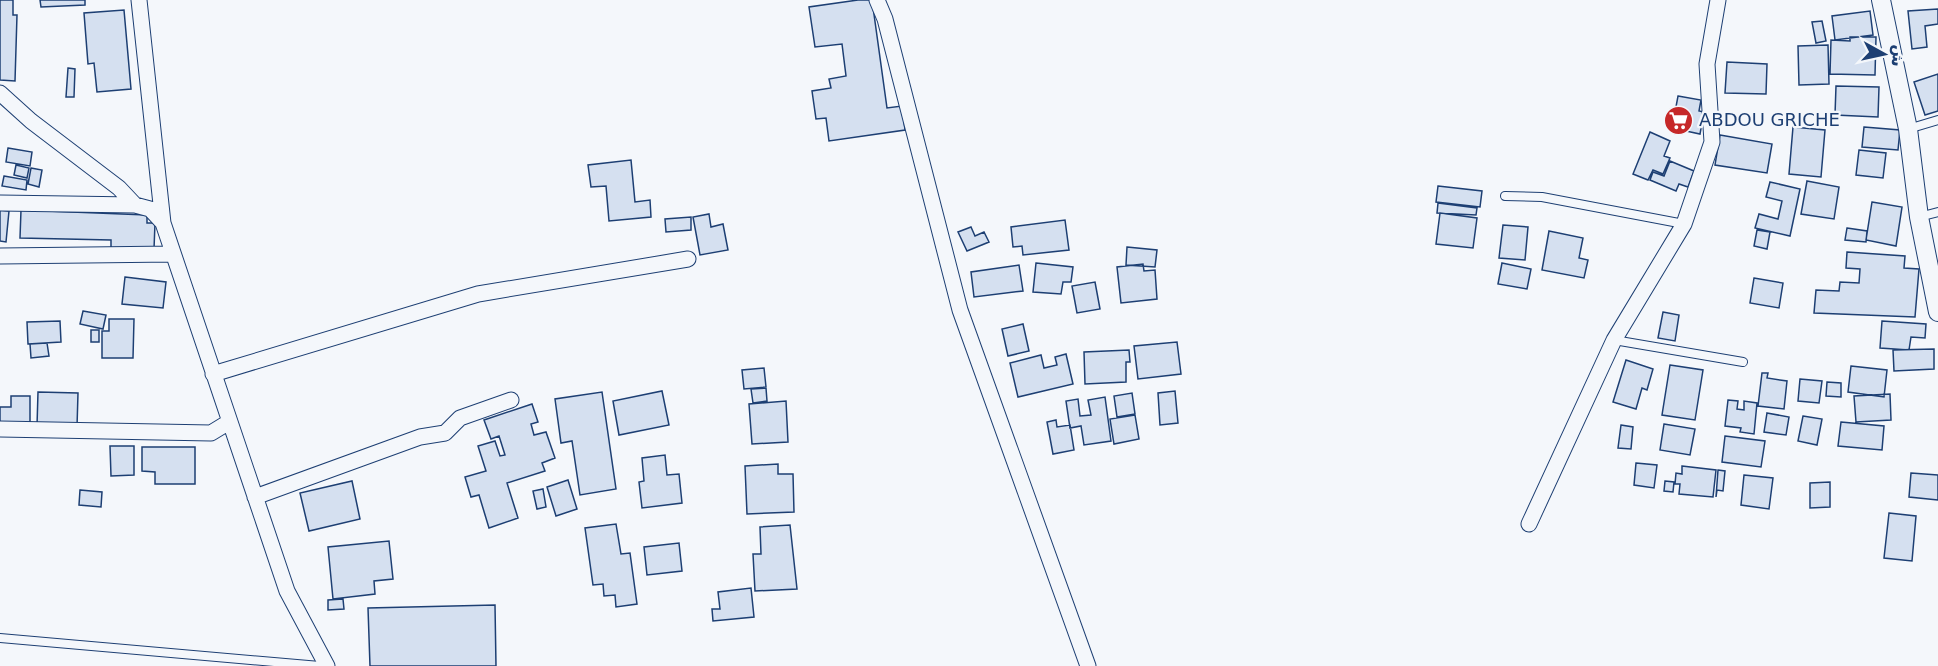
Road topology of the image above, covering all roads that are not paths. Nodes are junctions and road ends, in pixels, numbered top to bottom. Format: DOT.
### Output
graph roads {
  1 [pos="139,0"];
  2 [pos="878,0"];
  3 [pos="1718,0"];
  4 [pos="1881,0"];
  5 [pos="0,93"];
  6 [pos="1938,120"];
  7 [pos="1908,129"];
  8 [pos="1505,196"];
  9 [pos="0,203"];
  10 [pos="135,205"];
  11 [pos="1938,212"];
  12 [pos="1919,217"];
  13 [pos="164,223"];
  14 [pos="1684,224"];
  15 [pos="173,254"];
  16 [pos="0,256"];
  17 [pos="688,259"];
  18 [pos="1938,312"];
  19 [pos="1614,340"];
  20 [pos="1743,363"];
  21 [pos="213,375"];
  22 [pos="511,400"];
  23 [pos="229,422"];
  24 [pos="0,429"];
  25 [pos="255,497"];
  26 [pos="1529,524"];
  27 [pos="0,638"];
  28 [pos="321,666"];
  29 [pos="327,666"];
  30 [pos="1088,666"];
  1 -- 13 [label="street"];
  2 -- 30 [label="street"];
  3 -- 14 [label="street"];
  4 -- 7 [label="street"];
  5 -- 10 [label="street"];
  6 -- 7 [label="lane"];
  7 -- 12 [label="street"];
  8 -- 14 [label="lane"];
  9 -- 10 [label="street"];
  10 -- 13 [label="street"];
  11 -- 12 [label="lane"];
  12 -- 18 [label="street"];
  13 -- 15 [label="street"];
  14 -- 19 [label="street"];
  15 -- 16 [label="street"];
  15 -- 21 [label="street"];
  17 -- 21 [label="street"];
  19 -- 20 [label="lane"];
  19 -- 26 [label="street"];
  21 -- 23 [label="street"];
  22 -- 25 [label="street"];
  23 -- 24 [label="street"];
  23 -- 25 [label="street"];
  25 -- 29 [label="street"];
  27 -- 28 [label="lane"];
}
